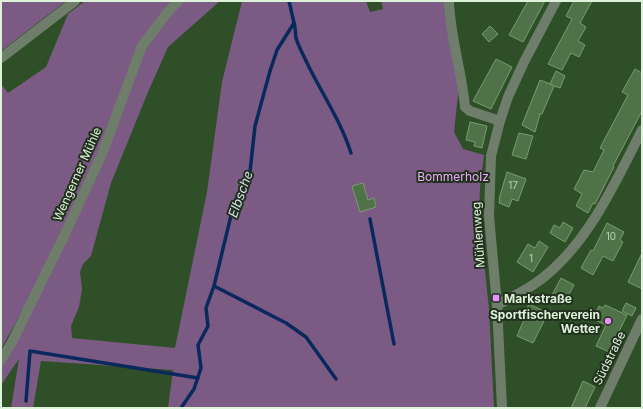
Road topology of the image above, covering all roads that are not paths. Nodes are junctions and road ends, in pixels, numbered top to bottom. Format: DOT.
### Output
graph roads {
  1 [pos="75,1"];
  2 [pos="178,1"];
  3 [pos="449,1"];
  4 [pos="556,1"];
  5 [pos="1,58"];
  6 [pos="500,121"];
  7 [pos="642,130"];
  8 [pos="497,306"];
  9 [pos="642,319"];
  10 [pos="1,360"];
  11 [pos="502,408"];
  12 [pos="600,408"];
  1 -- 5 [label="street"];
  2 -- 10 [label="street, Wengerner Mühle"];
  3 -- 6 [label="street"];
  4 -- 6 [label="street, Mühlenweg"];
  6 -- 8 [label="street, Mühlenweg"];
  7 -- 8 [label="street"];
  8 -- 11 [label="street, Mühlenweg"];
  9 -- 12 [label="street, Südstraße"];
}
